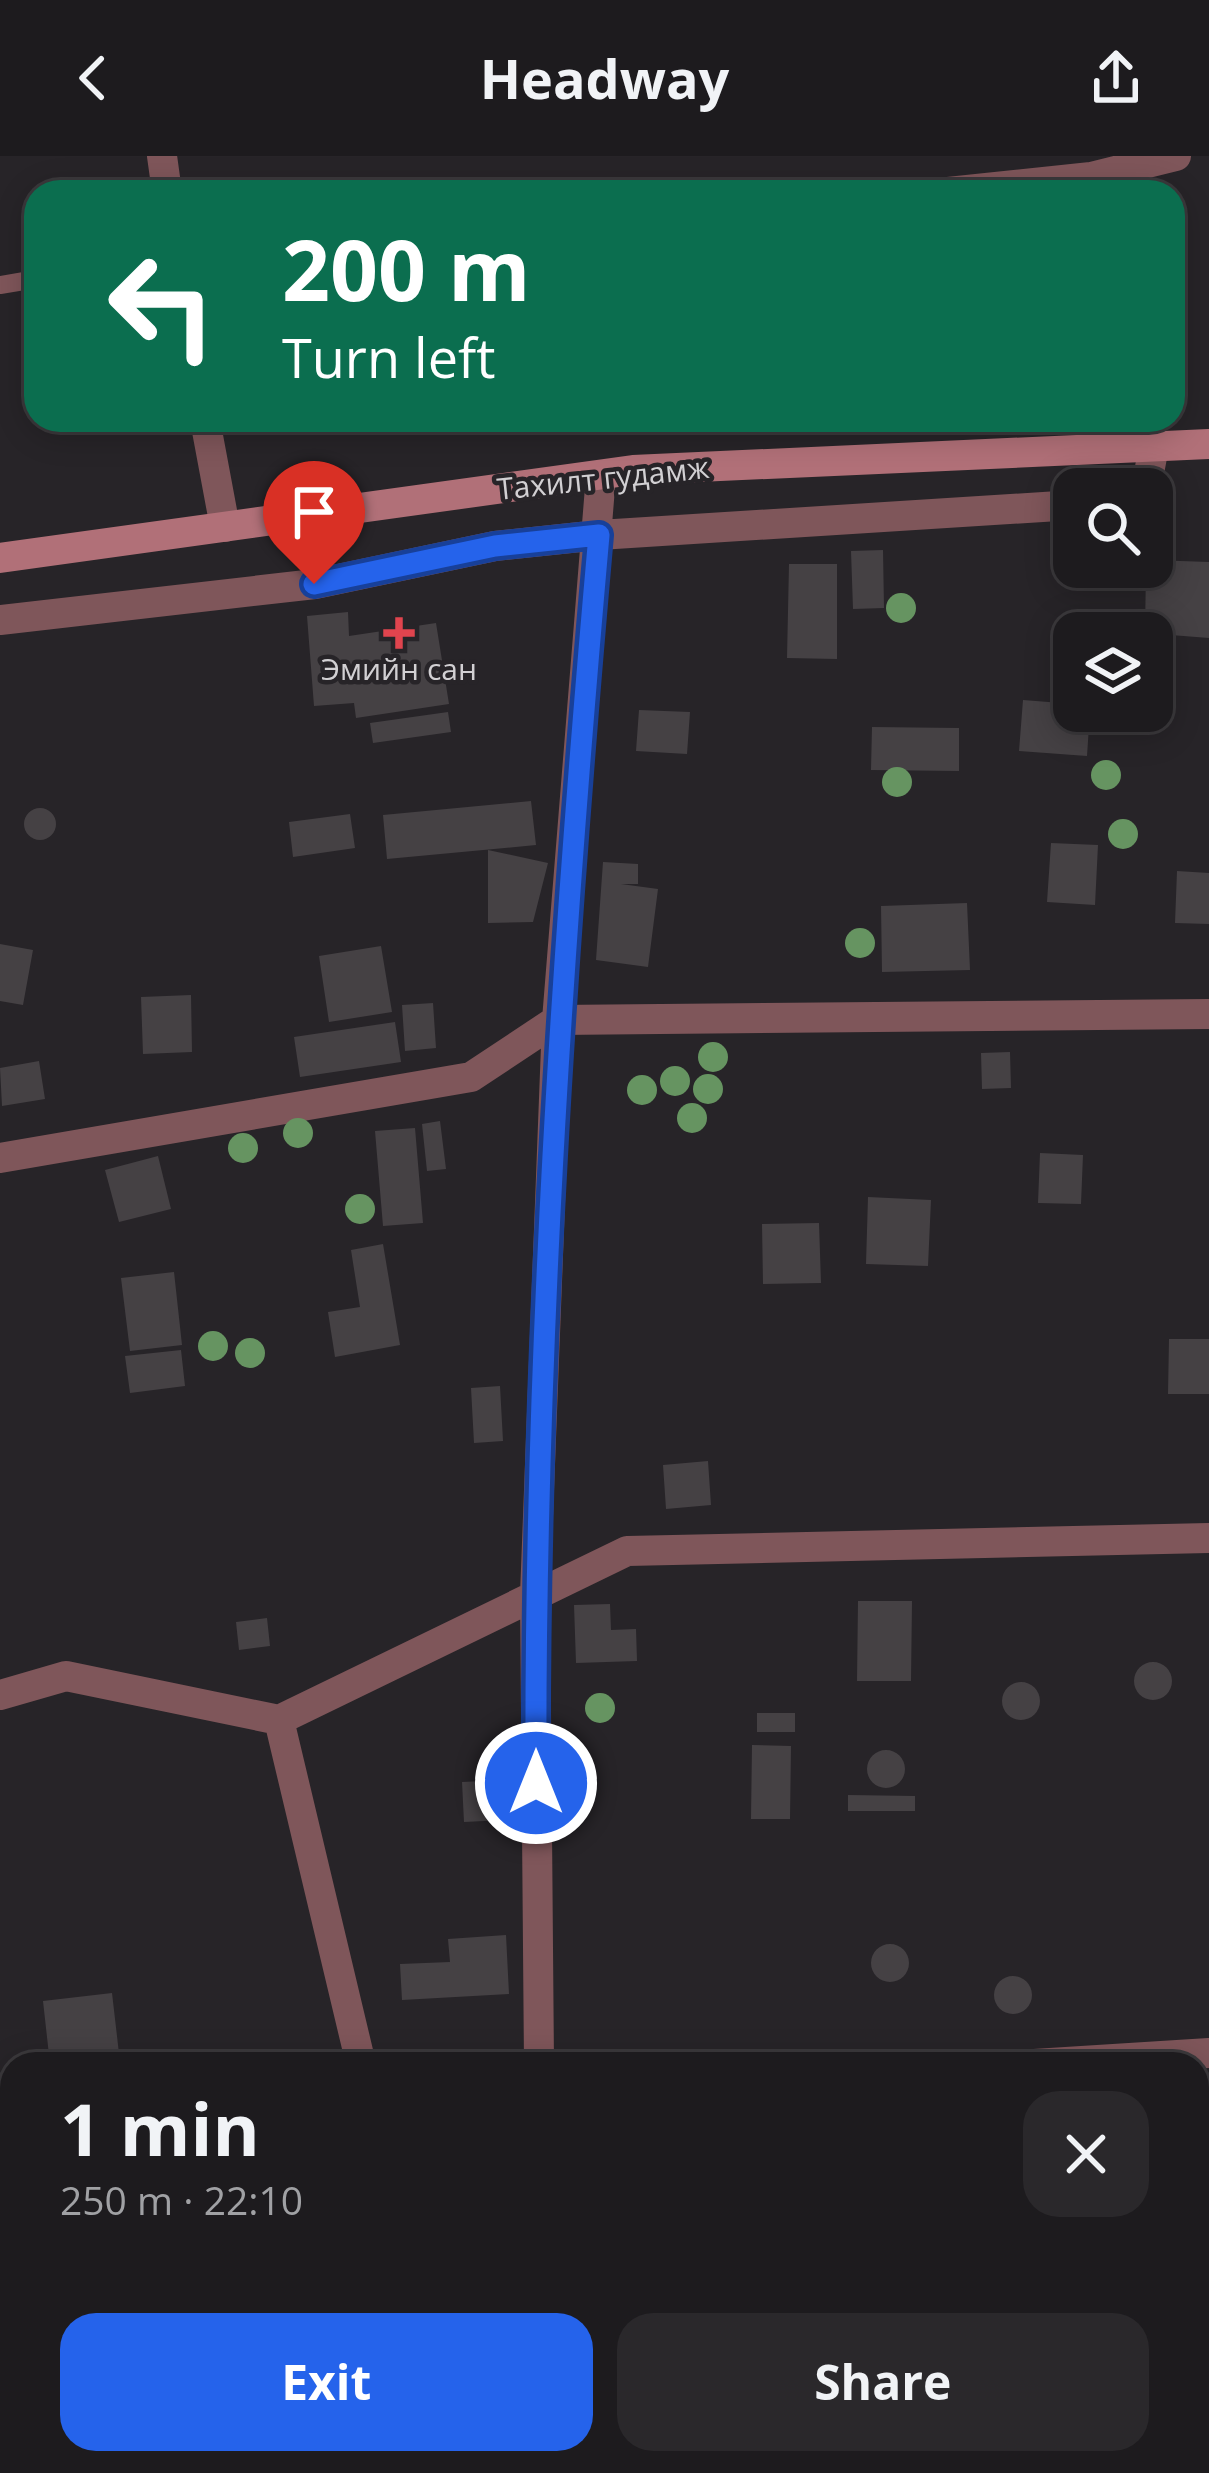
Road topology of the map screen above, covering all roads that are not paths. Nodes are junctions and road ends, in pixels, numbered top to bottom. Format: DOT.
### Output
graph roads {
  1 [pos="1176,156"];
  2 [pos="1062,180"];
  3 [pos="207,432"];
  4 [pos="1209,444"];
  5 [pos="1154,446"];
  6 [pos="1150,468"];
  7 [pos="601,475"];
  8 [pos="1053,506"];
  9 [pos="225,527"];
  10 [pos="599,535"];
  11 [pos="0,558"];
  12 [pos="0,620"];
  13 [pos="1209,1014"];
  14 [pos="557,1020"];
  15 [pos="0,1158"];
  16 [pos="1209,1538"];
  17 [pos="535,1595"];
  18 [pos="0,1695"];
  19 [pos="279,1720"];
  20 [pos="359,2052"];
  21 [pos="538,2052"];
  1 -- 2 [label="street"];
  3 -- 9 [label="street"];
  4 -- 5 [label="main road, Тахилт гудамж"];
  5 -- 6 [label="street"];
  5 -- 7 [label="main road, Тахилт гудамж"];
  7 -- 9 [label="main road, Тахилт гудамж"];
  7 -- 10 [label="street"];
  8 -- 10 [label="street"];
  9 -- 11 [label="main road, Тахилт гудамж"];
  10 -- 12 [label="street"];
  10 -- 14 [label="street"];
  13 -- 14 [label="street"];
  14 -- 15 [label="street"];
  14 -- 17 [label="street"];
  16 -- 17 [label="street"];
  17 -- 19 [label="street"];
  17 -- 21 [label="street"];
  18 -- 19 [label="street"];
  19 -- 20 [label="street"];
}
